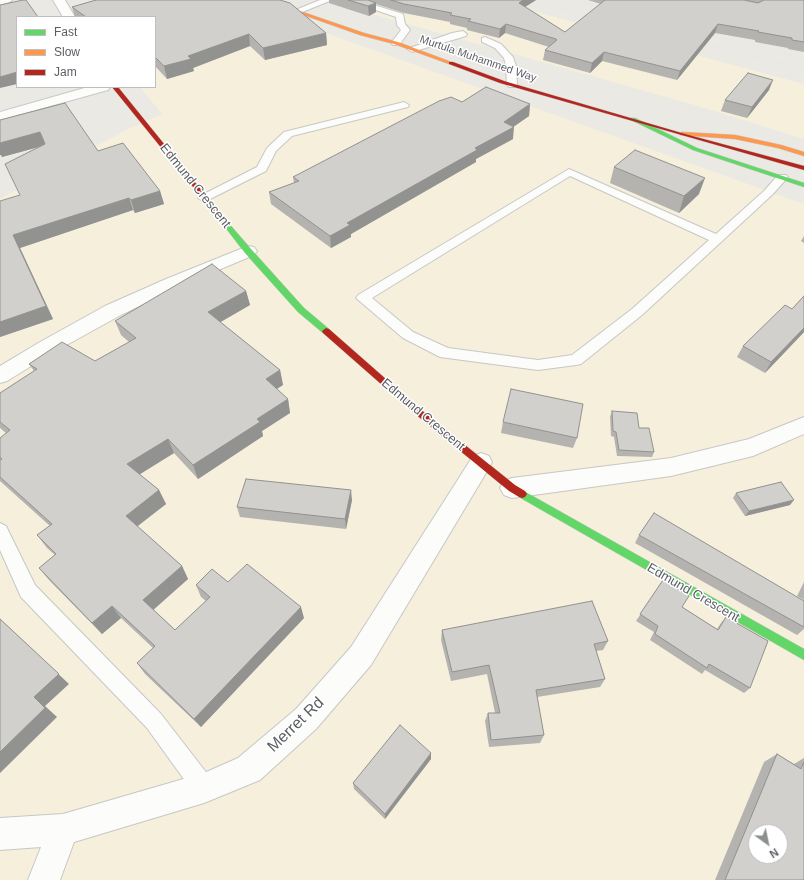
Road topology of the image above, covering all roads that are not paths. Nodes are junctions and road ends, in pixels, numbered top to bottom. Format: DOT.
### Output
graph roads {
  1 [pos="6,0"];
  2 [pos="59,0"];
  3 [pos="263,0"];
  4 [pos="305,0"];
  5 [pos="328,0"];
  6 [pos="350,0"];
  7 [pos="0,2"];
  8 [pos="288,8"];
  9 [pos="297,11"];
  10 [pos="68,16"];
  11 [pos="463,34"];
  12 [pos="486,40"];
  13 [pos="396,43"];
  14 [pos="412,49"];
  15 [pos="512,85"];
  16 [pos="99,88"];
  17 [pos="116,88"];
  18 [pos="404,105"];
  19 [pos="0,116"];
  20 [pos="633,119"];
  21 [pos="686,135"];
  22 [pos="804,154"];
  23 [pos="804,168"];
  24 [pos="782,177"];
  25 [pos="804,185"];
  26 [pos="204,198"];
  27 [pos="717,239"];
  28 [pos="248,251"];
  29 [pos="0,376"];
  30 [pos="804,425"];
  31 [pos="481,462"];
  32 [pos="512,488"];
  33 [pos="0,531"];
  34 [pos="804,655"];
  35 [pos="204,788"];
  36 [pos="63,830"];
  37 [pos="0,834"];
  38 [pos="44,880"];
  1 -- 7 [label="street"];
  2 -- 10 [label="street"];
  3 -- 8 [label="main road, Murtula Muhammed Way"];
  4 -- 8 [label="lane"];
  5 -- 9 [label="lane"];
  6 -- 13 [label="lane"];
  8 -- 9 [label="main road, Murtula Muhammed Way"];
  9 -- 13 [label="main road, Murtula Muhammed Way"];
  11 -- 14 [label="lane"];
  12 -- 15 [label="lane"];
  13 -- 14 [label="main road, Murtula Muhammed Way"];
  14 -- 15 [label="main road, Murtula Muhammed Way"];
  15 -- 20 [label="main road, Murtula Muhammed Way"];
  16 -- 19 [label="street"];
  17 -- 26 [label="main road, Edmund Crescent"];
  18 -- 26 [label="lane"];
  20 -- 21 [label="main road, Murtula Muhammed Way"];
  20 -- 24 [label="main road"];
  21 -- 22 [label="main road"];
  21 -- 23 [label="main road"];
  24 -- 25 [label="main road"];
  24 -- 27 [label="lane"];
  26 -- 28 [label="main road, Edmund Crescent"];
  27 -- 27 [label="lane"];
  28 -- 29 [label="street"];
  28 -- 31 [label="main road, Edmund Crescent"];
  30 -- 32 [label="street"];
  31 -- 32 [label="main road, Edmund Crescent"];
  31 -- 35 [label="street, Merret Rd"];
  32 -- 34 [label="main road, Edmund Crescent"];
  33 -- 35 [label="lane"];
  35 -- 36 [label="street, Merret Rd"];
  36 -- 37 [label="street, Merret Rd"];
  36 -- 38 [label="street"];
}
